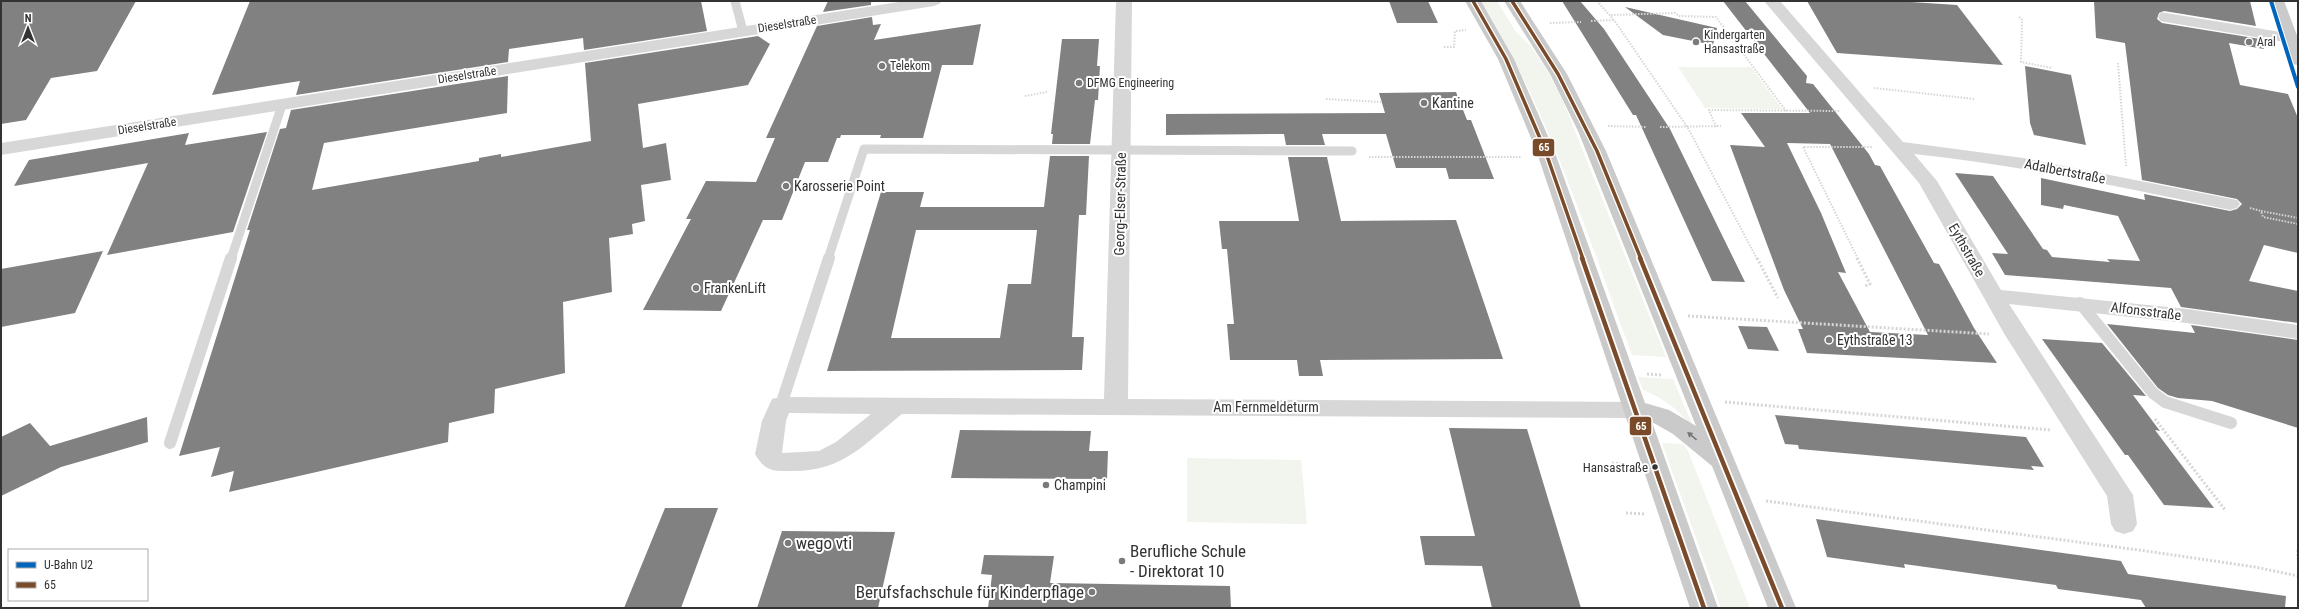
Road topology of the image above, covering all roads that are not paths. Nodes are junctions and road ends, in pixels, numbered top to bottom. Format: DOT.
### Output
graph roads {
  1 [pos="735,1"];
  2 [pos="934,1"];
  3 [pos="1124,1"];
  4 [pos="1472,1"];
  5 [pos="1512,1"];
  6 [pos="1772,1"];
  7 [pos="2276,1"];
  8 [pos="909,3"];
  9 [pos="2163,17"];
  10 [pos="743,31"];
  11 [pos="2289,38"];
  12 [pos="2298,60"];
  13 [pos="282,105"];
  14 [pos="1898,147"];
  15 [pos="1,149"];
  16 [pos="1352,150"];
  17 [pos="1121,151"];
  18 [pos="2230,204"];
  19 [pos="1994,296"];
  20 [pos="2080,303"];
  21 [pos="2298,332"];
  22 [pos="781,405"];
  23 [pos="897,406"];
  24 [pos="1116,406"];
  25 [pos="1635,410"];
  26 [pos="2231,423"];
  27 [pos="170,443"];
  28 [pos="1722,461"];
  29 [pos="2124,524"];
  30 [pos="1704,608"];
  31 [pos="1782,608"];
  1 -- 10 [label="lane"];
  2 -- 8 [label="street, Dieselstraße"];
  3 -- 17 [label="street, Georg-Elser-Straße"];
  4 -- 25 [label="main road"];
  5 -- 28 [label="main road"];
  6 -- 14 [label="street, Eythstraße"];
  7 -- 11 [label="main road"];
  8 -- 10 [label="street, Dieselstraße"];
  9 -- 11 [label="lane"];
  10 -- 13 [label="street, Dieselstraße"];
  11 -- 12 [label="main road"];
  13 -- 15 [label="street, Dieselstraße"];
  13 -- 27 [label="lane"];
  14 -- 18 [label="street, Adalbertstraße"];
  14 -- 19 [label="street, Eythstraße"];
  16 -- 17 [label="lane"];
  17 -- 22 [label="lane"];
  17 -- 24 [label="street, Georg-Elser-Straße"];
  19 -- 20 [label="street, Alfonsstraße"];
  19 -- 29 [label="street, Eythstraße"];
  20 -- 21 [label="street, Alfonsstraße"];
  20 -- 26 [label="lane"];
  22 -- 23 [label="street, Am Fernmeldeturm"];
  22 -- 23 [label="street"];
  23 -- 24 [label="street, Am Fernmeldeturm"];
  24 -- 25 [label="street, Am Fernmeldeturm"];
  28 -- 25 [label="main road, one-way"];
  25 -- 30 [label="main road"];
  28 -- 31 [label="main road"];
}
